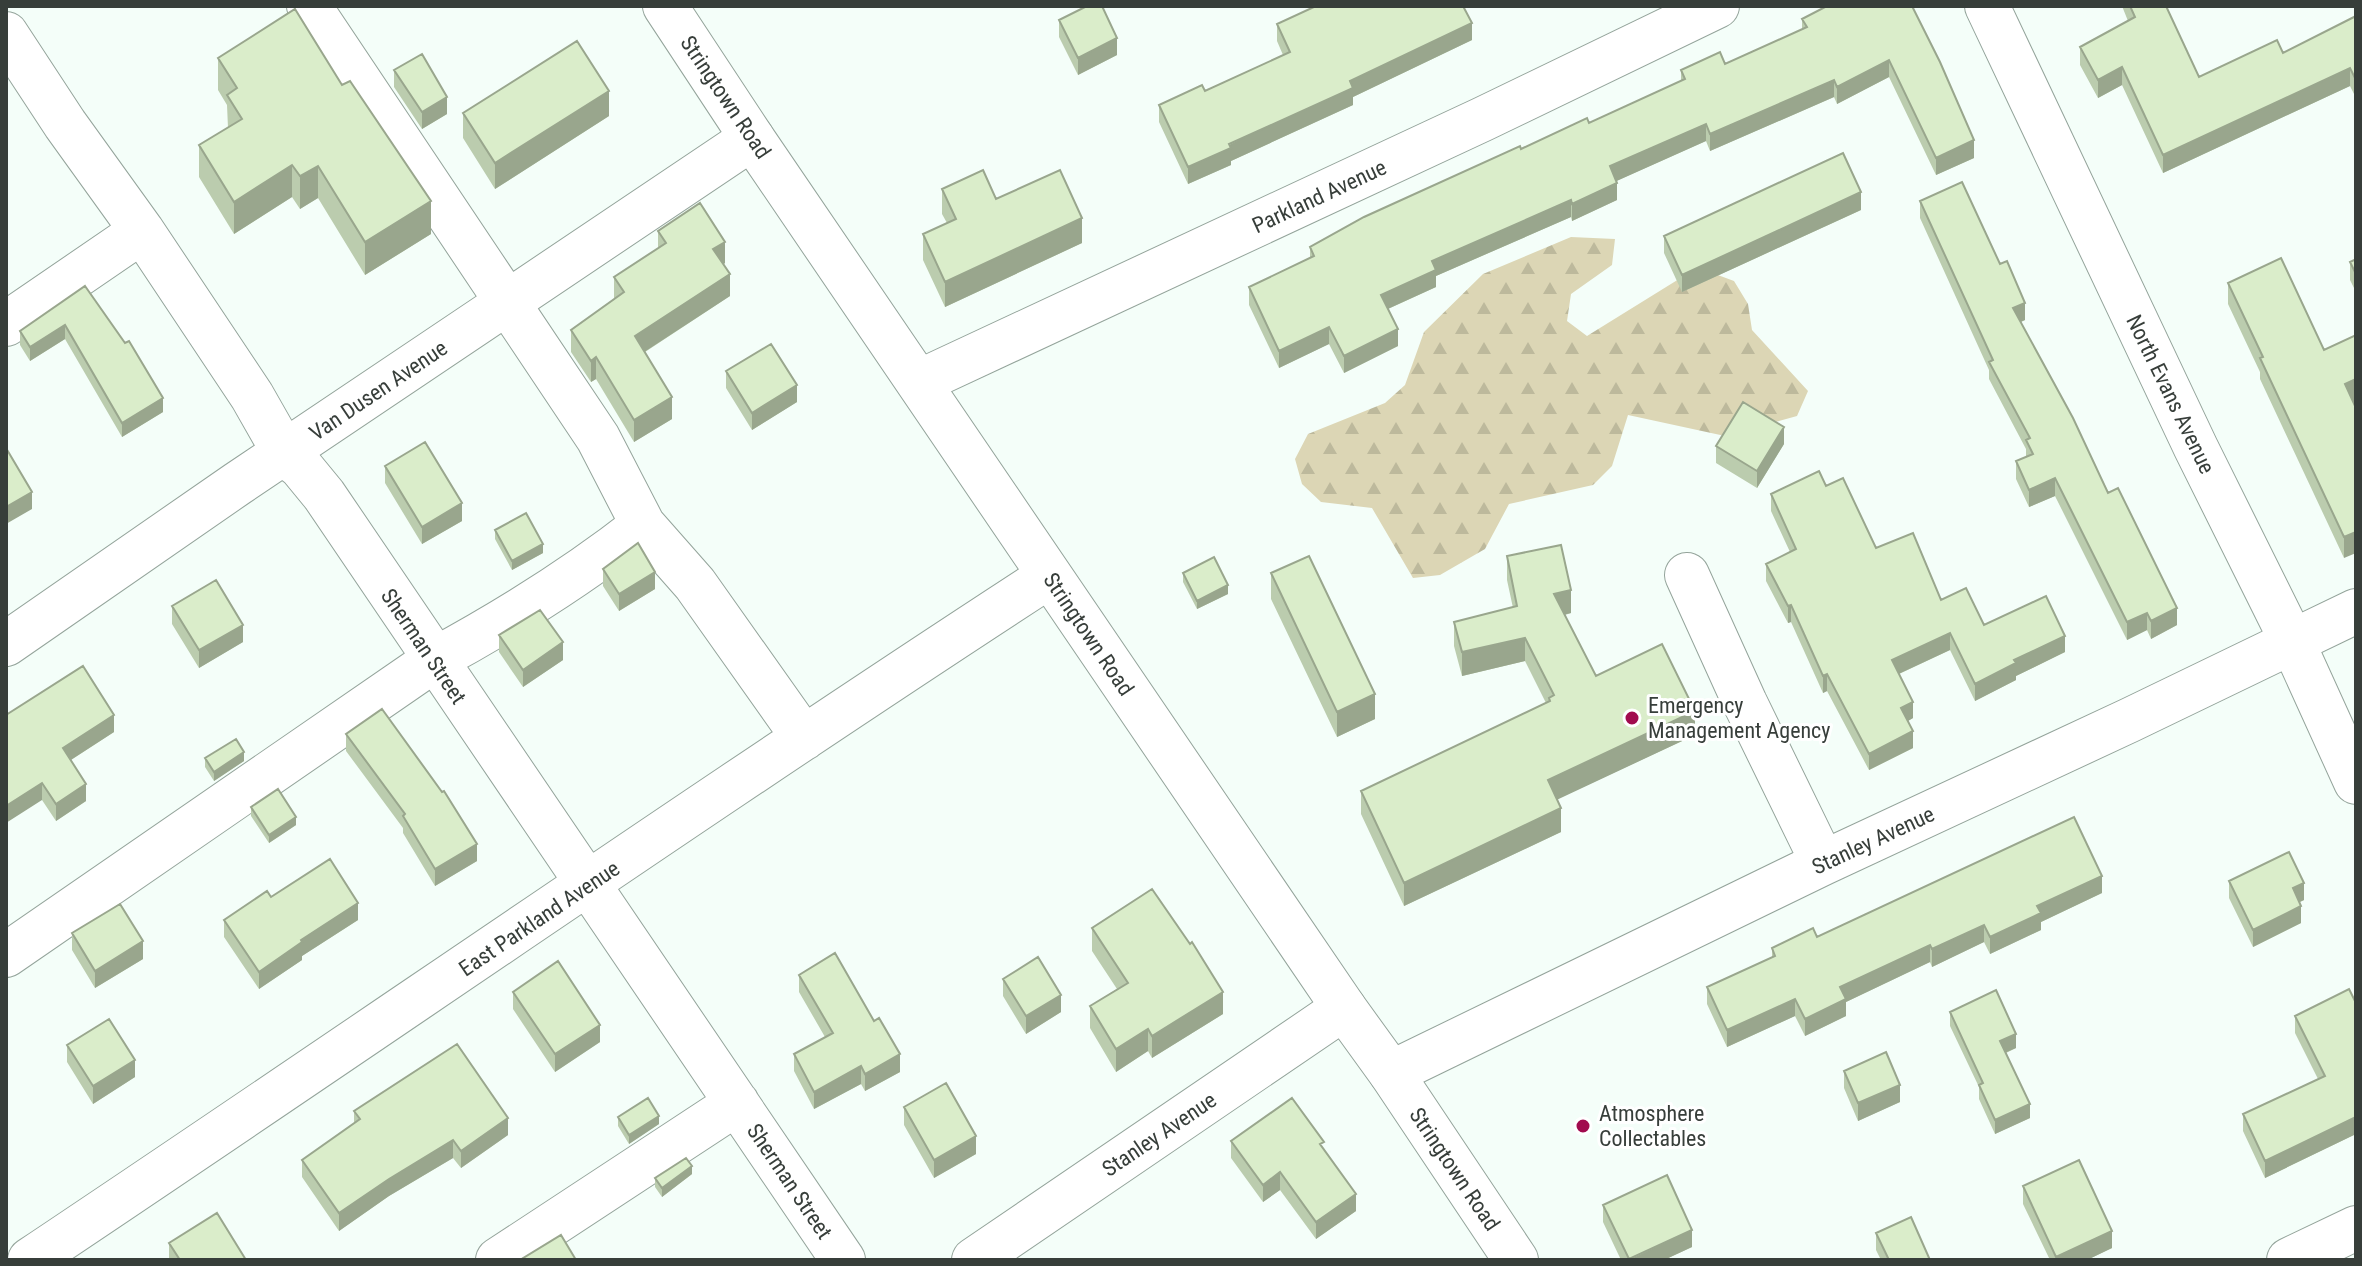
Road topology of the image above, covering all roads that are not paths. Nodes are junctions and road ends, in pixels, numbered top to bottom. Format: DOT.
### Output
graph roads {
  1 [pos="309,6"];
  2 [pos="665,6"];
  3 [pos="1717,6"];
  4 [pos="1987,6"];
  5 [pos="6,34"];
  6 [pos="752,138"];
  7 [pos="142,231"];
  8 [pos="507,302"];
  9 [pos="6,324"];
  10 [pos="919,382"];
  11 [pos="285,454"];
  12 [pos="643,525"];
  13 [pos="1687,575"];
  14 [pos="1049,576"];
  15 [pos="2356,611"];
  16 [pos="2292,641"];
  17 [pos="6,644"];
  18 [pos="434,660"];
  19 [pos="804,738"];
  20 [pos="2356,782"];
  21 [pos="1823,863"];
  22 [pos="589,883"];
  23 [pos="6,955"];
  24 [pos="1344,1008"];
  25 [pos="1391,1073"];
  26 [pos="737,1103"];
  27 [pos="2356,1228"];
  28 [pos="30,1260"];
  29 [pos="498,1260"];
  30 [pos="843,1260"];
  31 [pos="974,1260"];
  32 [pos="1516,1260"];
  33 [pos="2289,1260"];
  1 -- 8 [label="street"];
  2 -- 6 [label="street, Stringtown Road"];
  3 -- 10 [label="street, Parkland Avenue"];
  4 -- 16 [label="street, North Evans Avenue"];
  5 -- 7 [label="street, Sherman Street"];
  6 -- 8 [label="street, Van Dusen Avenue"];
  6 -- 10 [label="street, Stringtown Road"];
  7 -- 9 [label="street"];
  7 -- 11 [label="street, Sherman Street"];
  8 -- 11 [label="street, Van Dusen Avenue"];
  8 -- 12 [label="street"];
  10 -- 14 [label="street, Stringtown Road"];
  11 -- 17 [label="street, Van Dusen Avenue"];
  11 -- 18 [label="street, Sherman Street"];
  12 -- 18 [label="street"];
  12 -- 19 [label="street"];
  13 -- 21 [label="street"];
  14 -- 19 [label="street, East Parkland Avenue"];
  14 -- 24 [label="street, Stringtown Road"];
  15 -- 16 [label="street, Stanley Avenue"];
  16 -- 20 [label="street, North Evans Avenue"];
  16 -- 21 [label="street, Stanley Avenue"];
  18 -- 22 [label="street, Sherman Street"];
  18 -- 23 [label="street"];
  19 -- 22 [label="street, East Parkland Avenue"];
  21 -- 25 [label="street, Stanley Avenue"];
  22 -- 26 [label="street, Sherman Street"];
  22 -- 28 [label="street, East Parkland Avenue"];
  24 -- 25 [label="street, Stringtown Road"];
  24 -- 31 [label="street, Stanley Avenue"];
  25 -- 32 [label="street, Stringtown Road"];
  26 -- 29 [label="street"];
  26 -- 30 [label="street, Sherman Street"];
  27 -- 33 [label="street"];
}
